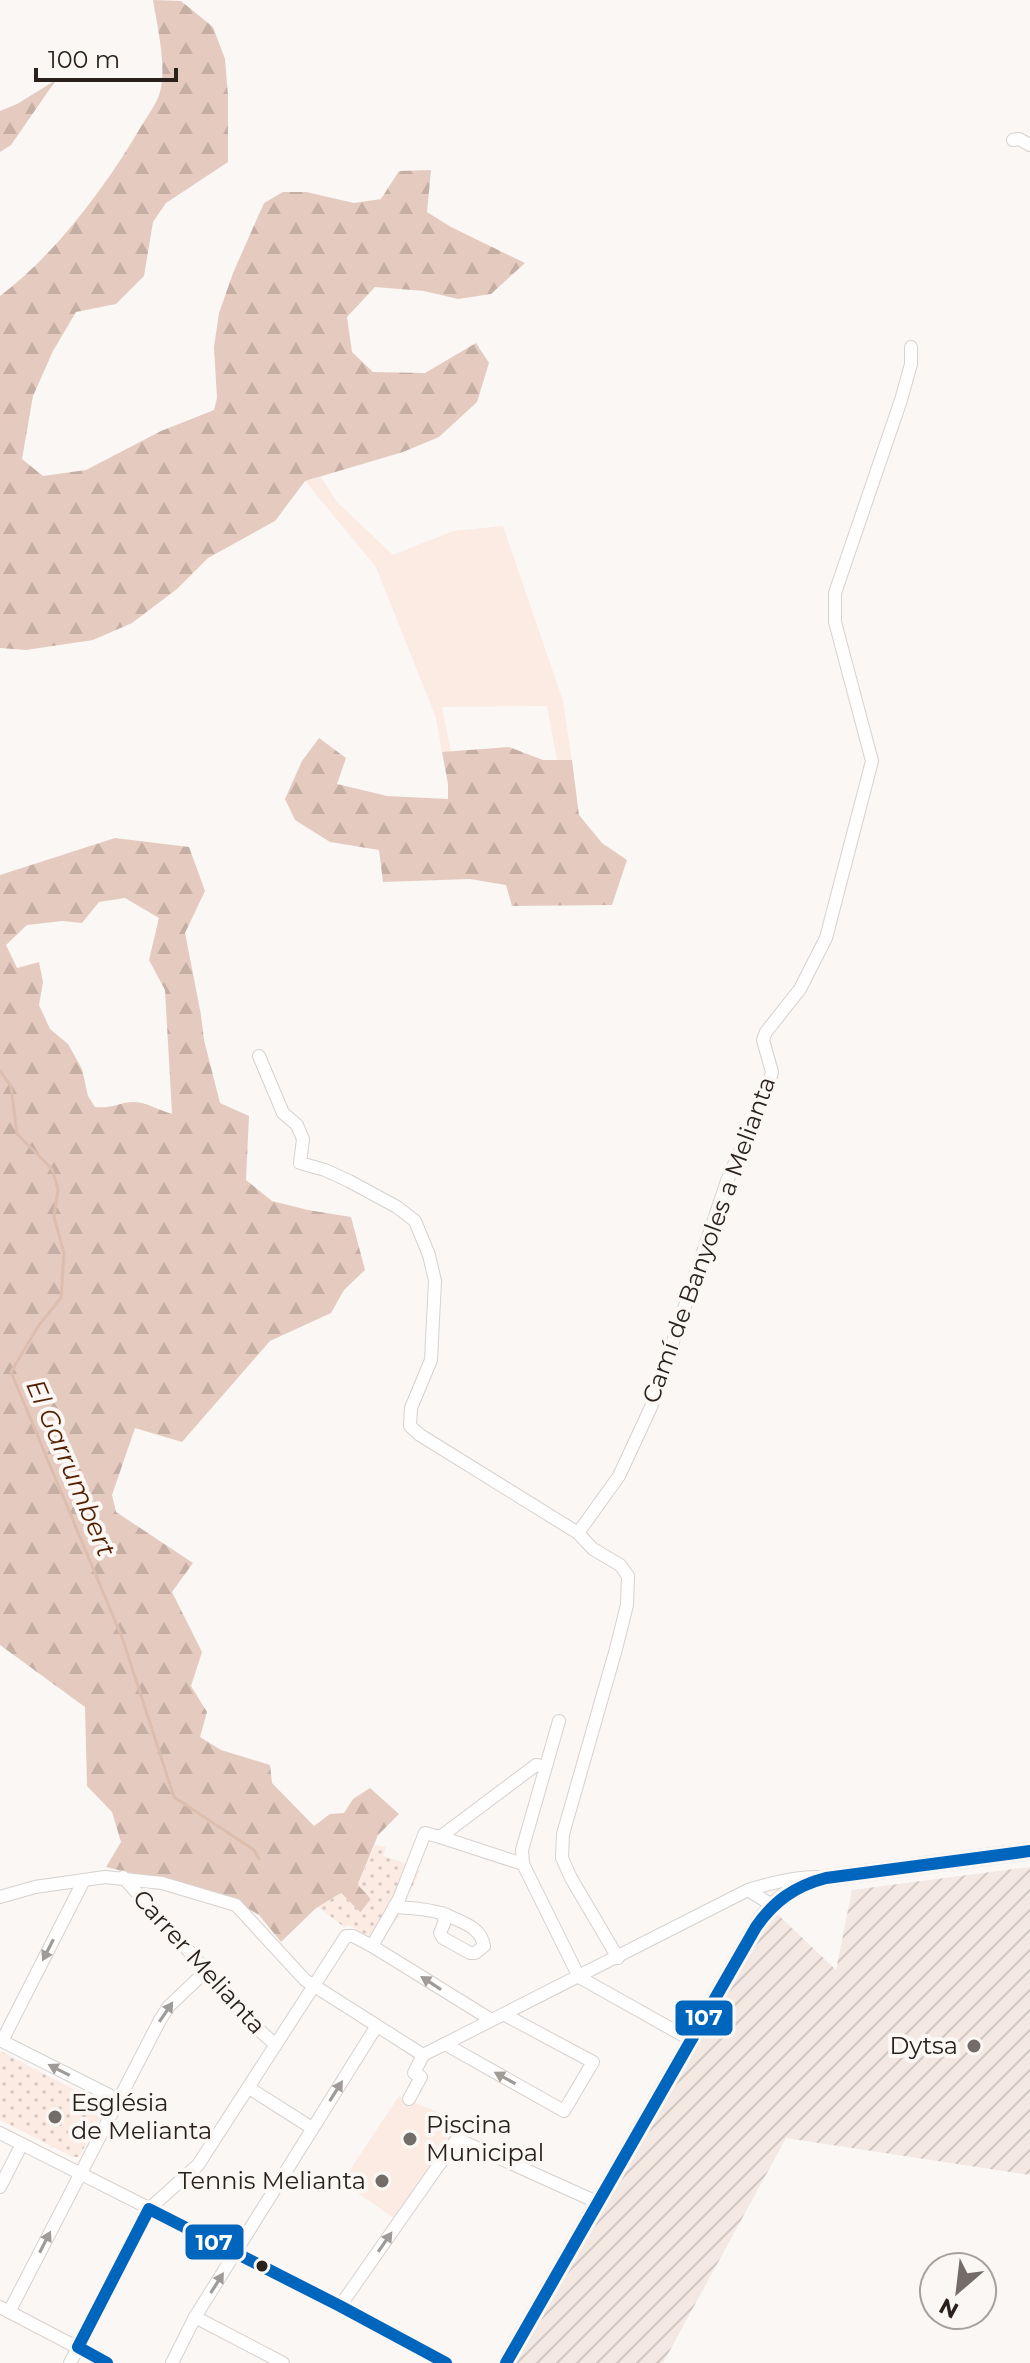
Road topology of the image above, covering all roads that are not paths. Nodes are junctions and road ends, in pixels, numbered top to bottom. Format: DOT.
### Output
graph roads {
  1 [pos="1030,133"];
  2 [pos="1030,145"];
  3 [pos="911,347"];
  4 [pos="259,1056"];
  5 [pos="578,1533"];
  6 [pos="559,1721"];
  7 [pos="544,1766"];
  8 [pos="440,1837"];
  9 [pos="1030,1851"];
  10 [pos="523,1864"];
  11 [pos="123,1877"];
  12 [pos="84,1880"];
  13 [pos="748,1890"];
  14 [pos="776,1894"];
  15 [pos="0,1897"];
  16 [pos="394,1907"];
  17 [pos="442,1913"];
  18 [pos="372,1946"];
  19 [pos="618,1958"];
  20 [pos="206,1971"];
  21 [pos="579,1977"];
  22 [pos="314,1987"];
  23 [pos="505,2015"];
  24 [pos="490,2019"];
  25 [pos="376,2027"];
  26 [pos="1,2040"];
  27 [pos="693,2041"];
  28 [pos="445,2044"];
  29 [pos="276,2045"];
  30 [pos="423,2055"];
  31 [pos="249,2088"];
  32 [pos="409,2099"];
  33 [pos="119,2100"];
  34 [pos="312,2128"];
  35 [pos="0,2133"];
  36 [pos="22,2144"];
  37 [pos="81,2174"];
  38 [pos="0,2187"];
  39 [pos="599,2203"];
  40 [pos="149,2209"];
  41 [pos="236,2252"];
  42 [pos="340,2306"];
  43 [pos="5,2309"];
  44 [pos="195,2317"];
  45 [pos="78,2347"];
  46 [pos="70,2363"];
  47 [pos="107,2363"];
  48 [pos="172,2363"];
  49 [pos="283,2363"];
  50 [pos="446,2363"];
  51 [pos="506,2363"];
  1 -- 2 [label="street"];
  3 -- 5 [label="street, Camí de Banyoles a Melianta"];
  4 -- 5 [label="street"];
  5 -- 19 [label="street"];
  6 -- 7 [label="street"];
  7 -- 8 [label="street"];
  7 -- 10 [label="street"];
  8 -- 10 [label="street"];
  8 -- 16 [label="street"];
  9 -- 14 [label="main road"];
  10 -- 21 [label="street"];
  11 -- 12 [label="street"];
  11 -- 20 [label="street, Carrer Melianta"];
  11 -- 22 [label="street"];
  12 -- 15 [label="street"];
  12 -- 26 [label="street, one-way"];
  13 -- 14 [label="street"];
  13 -- 14 [label="street"];
  13 -- 19 [label="street"];
  14 -- 27 [label="main road"];
  16 -- 17 [label="street"];
  16 -- 18 [label="street"];
  18 -- 22 [label="street"];
  24 -- 18 [label="street, one-way"];
  19 -- 21 [label="street"];
  20 -- 29 [label="street, Carrer Melianta"];
  33 -- 20 [label="street, one-way"];
  21 -- 23 [label="street"];
  21 -- 27 [label="street"];
  22 -- 25 [label="street"];
  22 -- 29 [label="street"];
  23 -- 24 [label="street"];
  23 -- 28 [label="street, one-way"];
  24 -- 28 [label="street"];
  25 -- 30 [label="street"];
  34 -- 25 [label="street, one-way"];
  33 -- 26 [label="street, one-way"];
  27 -- 39 [label="main road"];
  28 -- 30 [label="street"];
  29 -- 31 [label="street"];
  30 -- 32 [label="street"];
  31 -- 34 [label="street"];
  31 -- 40 [label="street"];
  33 -- 37 [label="street"];
  34 -- 41 [label="street"];
  35 -- 36 [label="street"];
  36 -- 37 [label="street"];
  36 -- 38 [label="street"];
  37 -- 40 [label="street"];
  43 -- 37 [label="street, one-way"];
  42 -- 39 [label="street, one-way"];
  39 -- 51 [label="main road"];
  40 -- 41 [label="street"];
  40 -- 45 [label="street"];
  41 -- 42 [label="street"];
  44 -- 41 [label="street, one-way"];
  42 -- 50 [label="street"];
  43 -- 45 [label="street"];
  44 -- 48 [label="street"];
  44 -- 49 [label="street"];
  45 -- 46 [label="street"];
  45 -- 47 [label="street"];
}
